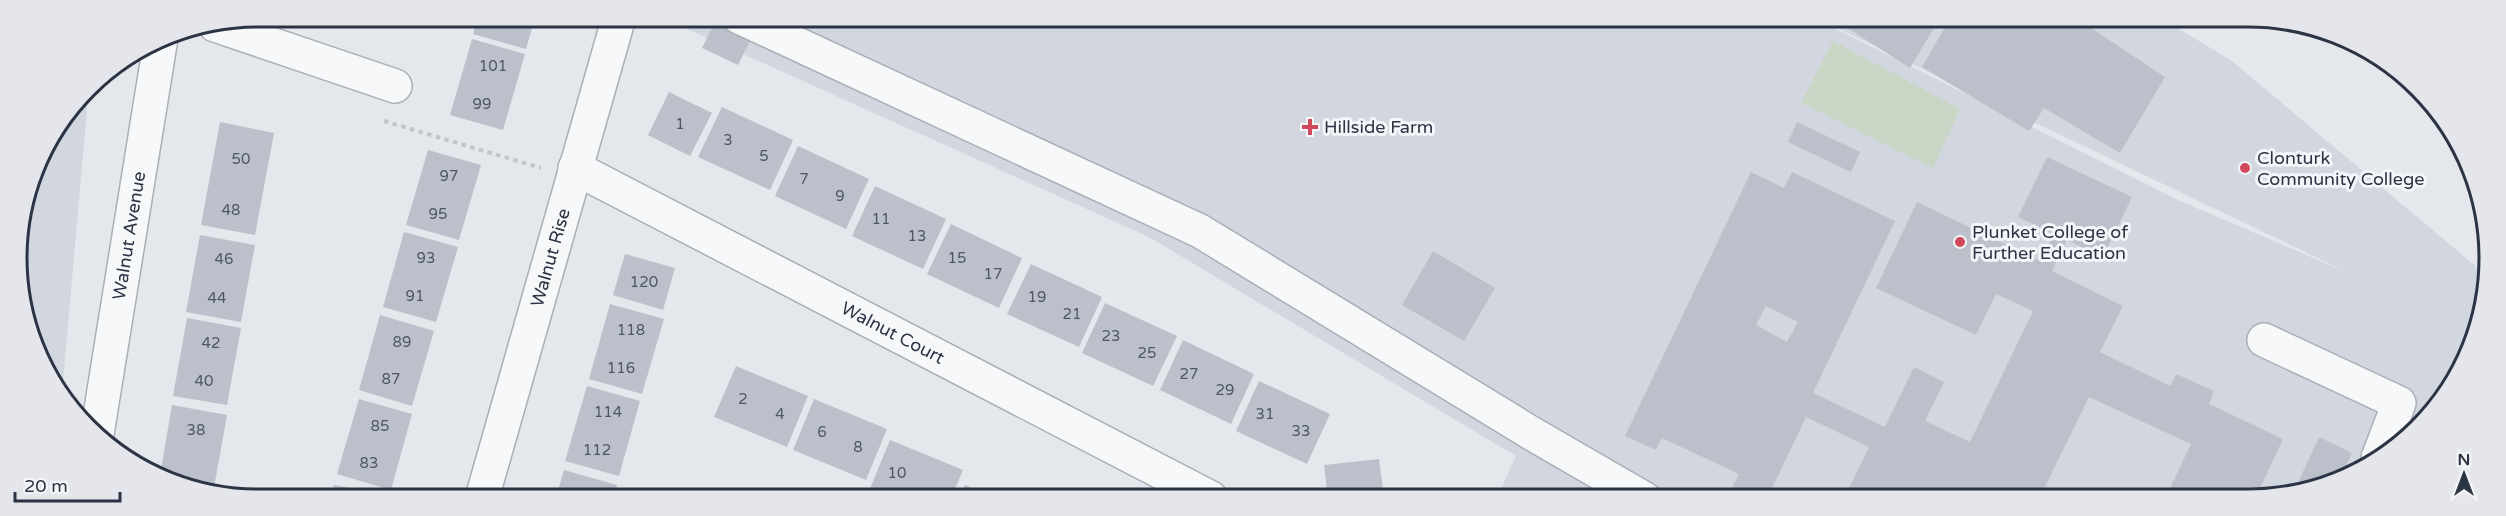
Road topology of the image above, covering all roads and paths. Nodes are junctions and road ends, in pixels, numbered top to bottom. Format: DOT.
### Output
graph roads {
  1 [pos="615,27"];
  2 [pos="761,27"];
  3 [pos="227,29"];
  4 [pos="158,50"];
  5 [pos="395,86"];
  6 [pos="384,121"];
  7 [pos="560,169"];
  8 [pos="2264,340"];
  9 [pos="99,425"];
  10 [pos="2383,445"];
  11 [pos="484,489"];
  12 [pos="1193,489"];
  13 [pos="1629,489"];
  1 -- 7 [label="street, Walnut Rise"];
  2 -- 13 [label="street"];
  3 -- 5 [label="street"];
  4 -- 9 [label="street, Walnut Avenue"];
  6 -- 7 [label="path"];
  7 -- 11 [label="street, Walnut Rise"];
  7 -- 12 [label="street, Walnut Court"];
  8 -- 10 [label="street"];
}
